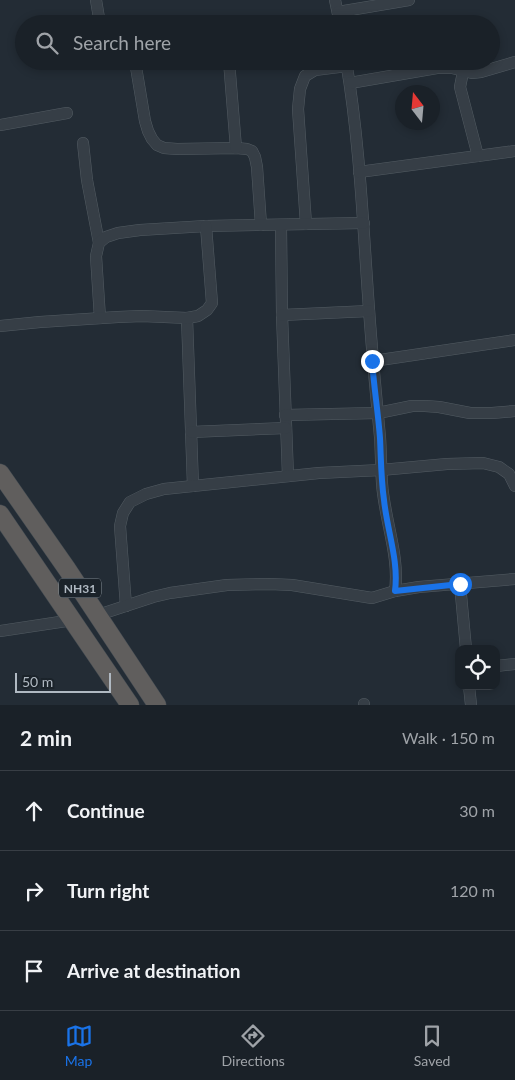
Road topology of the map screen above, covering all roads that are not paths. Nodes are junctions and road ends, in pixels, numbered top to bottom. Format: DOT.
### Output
graph roads {
  1 [pos="96,0"];
  2 [pos="409,0"];
  3 [pos="337,6"];
  4 [pos="98,15"];
  5 [pos="515,62"];
  6 [pos="500,66"];
  7 [pos="137,70"];
  8 [pos="230,70"];
  9 [pos="315,70"];
  10 [pos="347,70"];
  11 [pos="425,70"];
  12 [pos="458,70"];
  13 [pos="488,70"];
  14 [pos="463,72"];
  15 [pos="350,83"];
  16 [pos="67,113"];
  17 [pos="0,125"];
  18 [pos="83,142"];
  19 [pos="236,148"];
  20 [pos="515,151"];
  21 [pos="478,156"];
  22 [pos="359,172"];
  23 [pos="364,223"];
  24 [pos="306,224"];
  25 [pos="261,225"];
  26 [pos="281,225"];
  27 [pos="206,226"];
  28 [pos="99,243"];
  29 [pos="369,311"];
  30 [pos="282,315"];
  31 [pos="100,318"];
  32 [pos="187,318"];
  33 [pos="0,326"];
  34 [pos="515,340"];
  35 [pos="372,361"];
  36 [pos="515,410"];
  37 [pos="378,413"];
  38 [pos="285,415"];
  39 [pos="286,428"];
  40 [pos="191,432"];
  41 [pos="381,470"];
  42 [pos="0,472"];
  43 [pos="288,476"];
  44 [pos="193,486"];
  45 [pos="515,486"];
  46 [pos="0,514"];
  47 [pos="515,579"];
  48 [pos="460,584"];
  49 [pos="395,591"];
  50 [pos="126,606"];
  51 [pos="98,615"];
  52 [pos="73,620"];
  53 [pos="0,631"];
  54 [pos="466,645"];
  55 [pos="515,664"];
  56 [pos="500,666"];
  57 [pos="469,690"];
  58 [pos="130,705"];
  59 [pos="157,705"];
  60 [pos="471,705"];
  1 -- 4 [label="street"];
  2 -- 3 [label="street"];
  5 -- 6 [label="street"];
  7 -- 19 [label="street"];
  8 -- 19 [label="street"];
  9 -- 24 [label="street"];
  10 -- 15 [label="street"];
  11 -- 15 [label="street"];
  12 -- 14 [label="street"];
  13 -- 14 [label="street"];
  14 -- 21 [label="street"];
  15 -- 22 [label="street"];
  16 -- 17 [label="street"];
  18 -- 28 [label="street"];
  19 -- 25 [label="street"];
  20 -- 21 [label="street"];
  21 -- 22 [label="street"];
  22 -- 23 [label="street"];
  23 -- 24 [label="street"];
  23 -- 29 [label="street"];
  24 -- 26 [label="street"];
  25 -- 26 [label="street"];
  25 -- 27 [label="street"];
  26 -- 30 [label="street"];
  27 -- 28 [label="street"];
  27 -- 32 [label="street"];
  28 -- 31 [label="street"];
  29 -- 30 [label="street"];
  29 -- 35 [label="street"];
  30 -- 38 [label="street"];
  31 -- 32 [label="street"];
  31 -- 33 [label="street"];
  32 -- 40 [label="street"];
  34 -- 35 [label="street"];
  35 -- 37 [label="street"];
  36 -- 37 [label="street"];
  37 -- 38 [label="street"];
  37 -- 41 [label="street"];
  38 -- 39 [label="street"];
  39 -- 40 [label="street"];
  39 -- 43 [label="street"];
  40 -- 44 [label="street"];
  41 -- 43 [label="street"];
  41 -- 45 [label="street"];
  41 -- 49 [label="street"];
  42 -- 51 [label="highway, NH31"];
  43 -- 44 [label="street"];
  44 -- 50 [label="street"];
  46 -- 52 [label="highway, NH31"];
  47 -- 48 [label="street"];
  48 -- 49 [label="street"];
  48 -- 54 [label="street"];
  49 -- 50 [label="street"];
  50 -- 51 [label="street"];
  51 -- 59 [label="highway, NH31"];
  52 -- 53 [label="street"];
  52 -- 58 [label="highway, NH31"];
  55 -- 56 [label="street"];
  57 -- 60 [label="street"];
}
